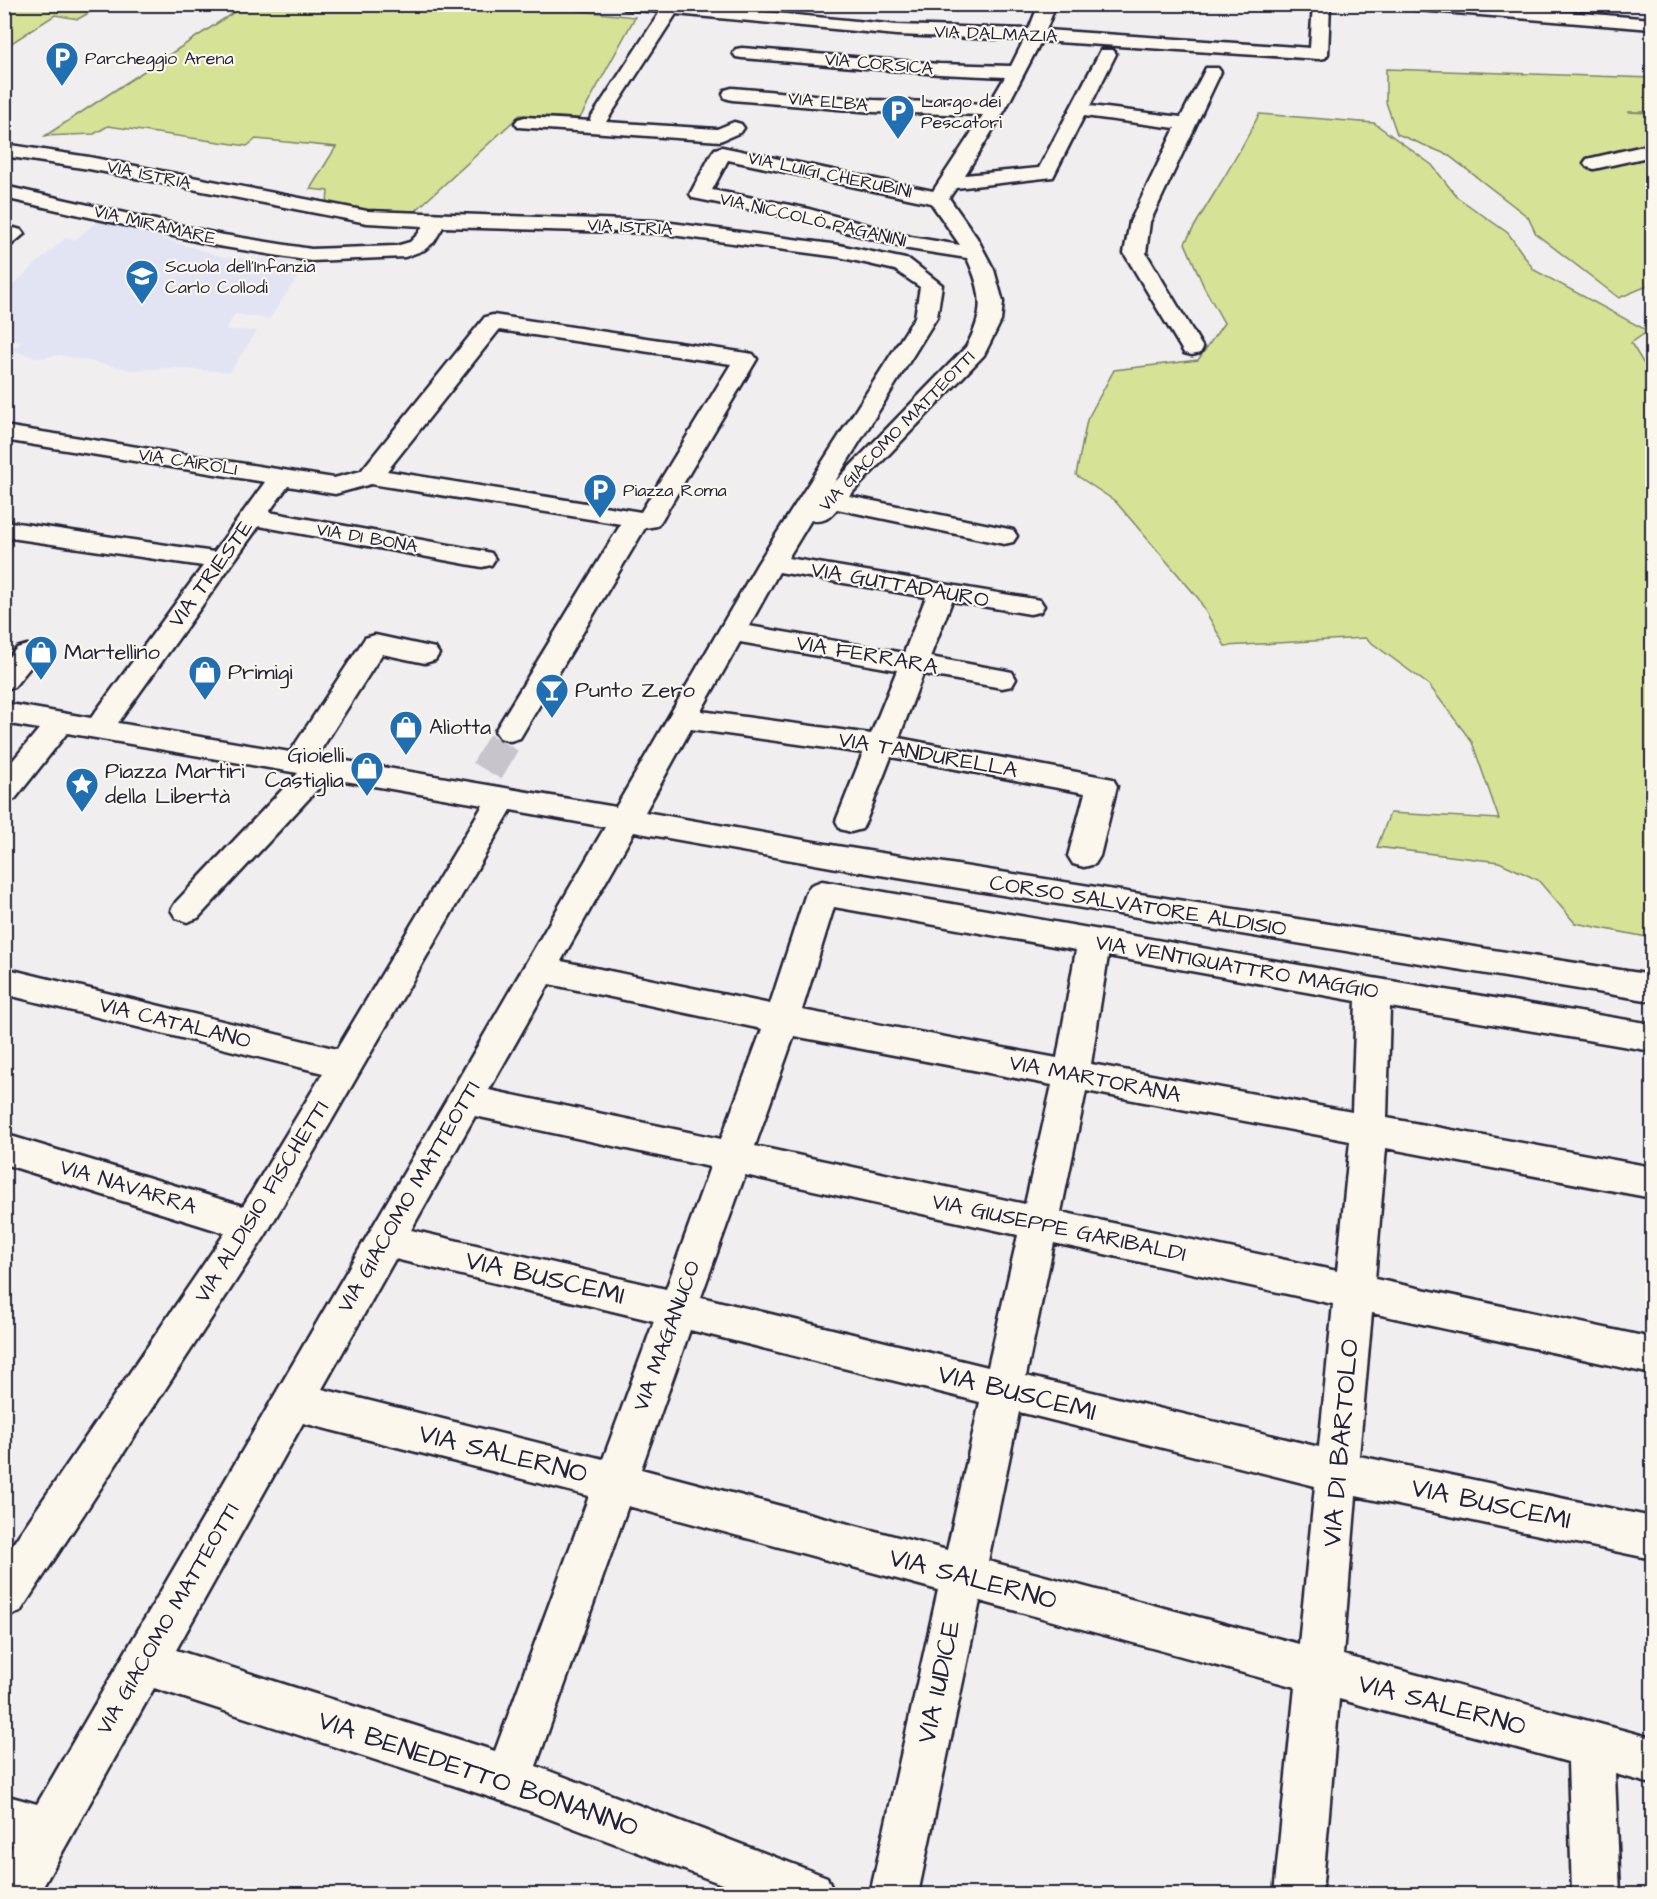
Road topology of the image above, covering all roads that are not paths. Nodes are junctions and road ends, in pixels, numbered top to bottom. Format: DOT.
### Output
graph roads {
  1 [pos="625,4"];
  2 [pos="1048,4"];
  3 [pos="1322,4"];
  4 [pos="1405,4"];
  5 [pos="672,7"];
  6 [pos="1648,28"];
  7 [pos="1037,35"];
  8 [pos="742,53"];
  9 [pos="1107,54"];
  10 [pos="1016,72"];
  11 [pos="1212,72"];
  12 [pos="732,94"];
  13 [pos="996,110"];
  14 [pos="1078,110"];
  15 [pos="599,119"];
  16 [pos="525,123"];
  17 [pos="1187,124"];
  18 [pos="734,128"];
  19 [pos="4,150"];
  20 [pos="1653,150"];
  21 [pos="722,153"];
  22 [pos="1594,163"];
  23 [pos="945,190"];
  24 [pos="4,192"];
  25 [pos="436,221"];
  26 [pos="974,253"];
  27 [pos="1192,348"];
  28 [pos="4,432"];
  29 [pos="370,476"];
  30 [pos="282,477"];
  31 [pos="831,500"];
  32 [pos="252,517"];
  33 [pos="637,520"];
  34 [pos="4,530"];
  35 [pos="1004,536"];
  36 [pos="482,559"];
  37 [pos="220,561"];
  38 [pos="771,563"];
  39 [pos="942,592"];
  40 [pos="1030,606"];
  41 [pos="731,632"];
  42 [pos="27,654"];
  43 [pos="425,654"];
  44 [pos="914,663"];
  45 [pos="1002,679"];
  46 [pos="4,680"];
  47 [pos="4,713"];
  48 [pos="682,718"];
  49 [pos="59,723"];
  50 [pos="98,729"];
  51 [pos="510,731"];
  52 [pos="881,745"];
  53 [pos="309,765"];
  54 [pos="488,787"];
  55 [pos="4,792"];
  56 [pos="624,819"];
  57 [pos="851,821"];
  58 [pos="1084,855"];
  59 [pos="822,893"];
  60 [pos="187,910"];
  61 [pos="1094,941"];
  62 [pos="539,969"];
  63 [pos="4,981"];
  64 [pos="1653,988"];
  65 [pos="1372,991"];
  66 [pos="782,1020"];
  67 [pos="1653,1037"];
  68 [pos="346,1065"];
  69 [pos="1072,1074"];
  70 [pos="465,1099"];
  71 [pos="1369,1131"];
  72 [pos="4,1149"];
  73 [pos="732,1157"];
  74 [pos="1653,1183"];
  75 [pos="1039,1224"];
  76 [pos="252,1225"];
  77 [pos="384,1240"];
  78 [pos="1355,1292"];
  79 [pos="677,1309"];
  80 [pos="1653,1356"];
  81 [pos="1003,1389"];
  82 [pos="292,1401"];
  83 [pos="1338,1472"];
  84 [pos="615,1482"];
  85 [pos="1653,1538"];
  86 [pos="962,1576"];
  87 [pos="4,1596"];
  88 [pos="143,1662"];
  89 [pos="1319,1672"];
  90 [pos="1591,1745"];
  91 [pos="1653,1761"];
  92 [pos="508,1779"];
  93 [pos="26,1825"];
  94 [pos="12,1894"];
  95 [pos="810,1894"];
  96 [pos="894,1894"];
  97 [pos="1298,1894"];
  98 [pos="1596,1894"];
  1 -- 5 [label="street, VIA DALMAZIA"];
  2 -- 7 [label="street"];
  3 -- 7 [label="street, VIA DALMAZIA"];
  4 -- 6 [label="street"];
  5 -- 7 [label="street, VIA DALMAZIA"];
  5 -- 15 [label="street"];
  7 -- 10 [label="street"];
  8 -- 10 [label="street, VIA CORSICA"];
  9 -- 14 [label="street"];
  10 -- 13 [label="street"];
  11 -- 17 [label="street"];
  12 -- 13 [label="street, VIA ELBA"];
  13 -- 23 [label="street"];
  14 -- 17 [label="street"];
  14 -- 23 [label="street, VIA LUIGI CHERUBINI"];
  16 -- 18 [label="street"];
  17 -- 27 [label="street"];
  19 -- 25 [label="street, VIA ISTRIA"];
  20 -- 22 [label="street"];
  21 -- 23 [label="street, VIA LUIGI CHERUBINI"];
  21 -- 26 [label="street, VIA NICCOLÒ PAGANINI"];
  23 -- 26 [label="street, VIA GIACOMO MATTEOTTI"];
  24 -- 25 [label="street, VIA MIRAMARE"];
  25 -- 38 [label="street, VIA ISTRIA"];
  26 -- 31 [label="street, VIA GIACOMO MATTEOTTI"];
  28 -- 30 [label="street, VIA CAIROLI"];
  29 -- 30 [label="street, VIA CAIROLI"];
  29 -- 33 [label="street"];
  29 -- 33 [label="street"];
  30 -- 32 [label="street, VIA TRIESTE"];
  31 -- 35 [label="street"];
  31 -- 38 [label="street, VIA GIACOMO MATTEOTTI"];
  32 -- 36 [label="street, VIA DI BONA"];
  32 -- 37 [label="street, VIA TRIESTE"];
  33 -- 51 [label="street"];
  34 -- 37 [label="street"];
  37 -- 50 [label="street, VIA TRIESTE"];
  38 -- 39 [label="street, VIA GUTTADAURO"];
  38 -- 41 [label="street, VIA GIACOMO MATTEOTTI"];
  39 -- 40 [label="street, VIA GUTTADAURO"];
  39 -- 44 [label="street"];
  41 -- 44 [label="street, VIA FERRARA"];
  41 -- 48 [label="street, VIA GIACOMO MATTEOTTI"];
  42 -- 46 [label="street"];
  43 -- 53 [label="street"];
  44 -- 45 [label="street, VIA FERRARA"];
  44 -- 52 [label="street"];
  47 -- 49 [label="street, CORSO SALVATORE ALDISIO"];
  48 -- 52 [label="street, VIA TANDURELLA"];
  48 -- 56 [label="street, VIA GIACOMO MATTEOTTI"];
  49 -- 50 [label="street, CORSO SALVATORE ALDISIO"];
  49 -- 55 [label="street"];
  50 -- 53 [label="street, CORSO SALVATORE ALDISIO"];
  52 -- 57 [label="street"];
  52 -- 58 [label="street, VIA TANDURELLA"];
  53 -- 54 [label="street, CORSO SALVATORE ALDISIO"];
  53 -- 60 [label="street"];
  54 -- 56 [label="street, CORSO SALVATORE ALDISIO"];
  54 -- 68 [label="street, VIA ALDISIO FISCHETTI"];
  56 -- 62 [label="street, VIA GIACOMO MATTEOTTI"];
  56 -- 64 [label="street, CORSO SALVATORE ALDISIO"];
  59 -- 61 [label="street, VIA VENTIQUATTRO MAGGIO"];
  59 -- 66 [label="street, VIA MAGANUCO"];
  61 -- 65 [label="street, VIA VENTIQUATTRO MAGGIO"];
  61 -- 69 [label="street, VIA IUDICE"];
  62 -- 66 [label="street, VIA MARTORANA"];
  62 -- 70 [label="street, VIA GIACOMO MATTEOTTI"];
  63 -- 68 [label="street, VIA CATALANO"];
  65 -- 67 [label="street, VIA VENTIQUATTRO MAGGIO"];
  65 -- 71 [label="street, VIA DI BARTOLO"];
  66 -- 69 [label="street, VIA MARTORANA"];
  66 -- 73 [label="street, VIA MAGANUCO"];
  68 -- 76 [label="street, VIA ALDISIO FISCHETTI"];
  69 -- 71 [label="street, VIA MARTORANA"];
  69 -- 75 [label="street, VIA IUDICE"];
  70 -- 73 [label="street, VIA GIUSEPPE GARIBALDI"];
  70 -- 77 [label="street, VIA GIACOMO MATTEOTTI"];
  71 -- 74 [label="street, VIA MARTORANA"];
  71 -- 78 [label="street, VIA DI BARTOLO"];
  72 -- 76 [label="street, VIA NAVARRA"];
  73 -- 75 [label="street, VIA GIUSEPPE GARIBALDI"];
  73 -- 79 [label="street, VIA MAGANUCO"];
  75 -- 78 [label="street, VIA GIUSEPPE GARIBALDI"];
  75 -- 81 [label="street, VIA IUDICE"];
  76 -- 87 [label="street, VIA ALDISIO FISCHETTI"];
  77 -- 79 [label="street, VIA BUSCEMI"];
  77 -- 82 [label="street, VIA GIACOMO MATTEOTTI"];
  78 -- 80 [label="street, VIA GIUSEPPE GARIBALDI"];
  78 -- 83 [label="street, VIA DI BARTOLO"];
  79 -- 81 [label="street, VIA BUSCEMI"];
  79 -- 84 [label="street, VIA MAGANUCO"];
  81 -- 83 [label="street, VIA BUSCEMI"];
  81 -- 86 [label="street, VIA IUDICE"];
  82 -- 84 [label="street, VIA SALERNO"];
  82 -- 88 [label="street, VIA GIACOMO MATTEOTTI"];
  83 -- 85 [label="street, VIA BUSCEMI"];
  83 -- 89 [label="street, VIA DI BARTOLO"];
  84 -- 86 [label="street, VIA SALERNO"];
  84 -- 92 [label="street, VIA MAGANUCO"];
  86 -- 89 [label="street, VIA SALERNO"];
  86 -- 96 [label="street, VIA IUDICE"];
  88 -- 92 [label="street, VIA BENEDETTO BONANNO"];
  88 -- 93 [label="street, VIA GIACOMO MATTEOTTI"];
  89 -- 90 [label="street, VIA SALERNO"];
  89 -- 97 [label="street, VIA DI BARTOLO"];
  90 -- 91 [label="street, VIA SALERNO"];
  90 -- 98 [label="street"];
  92 -- 95 [label="street, VIA BENEDETTO BONANNO"];
  93 -- 94 [label="street"];
}
